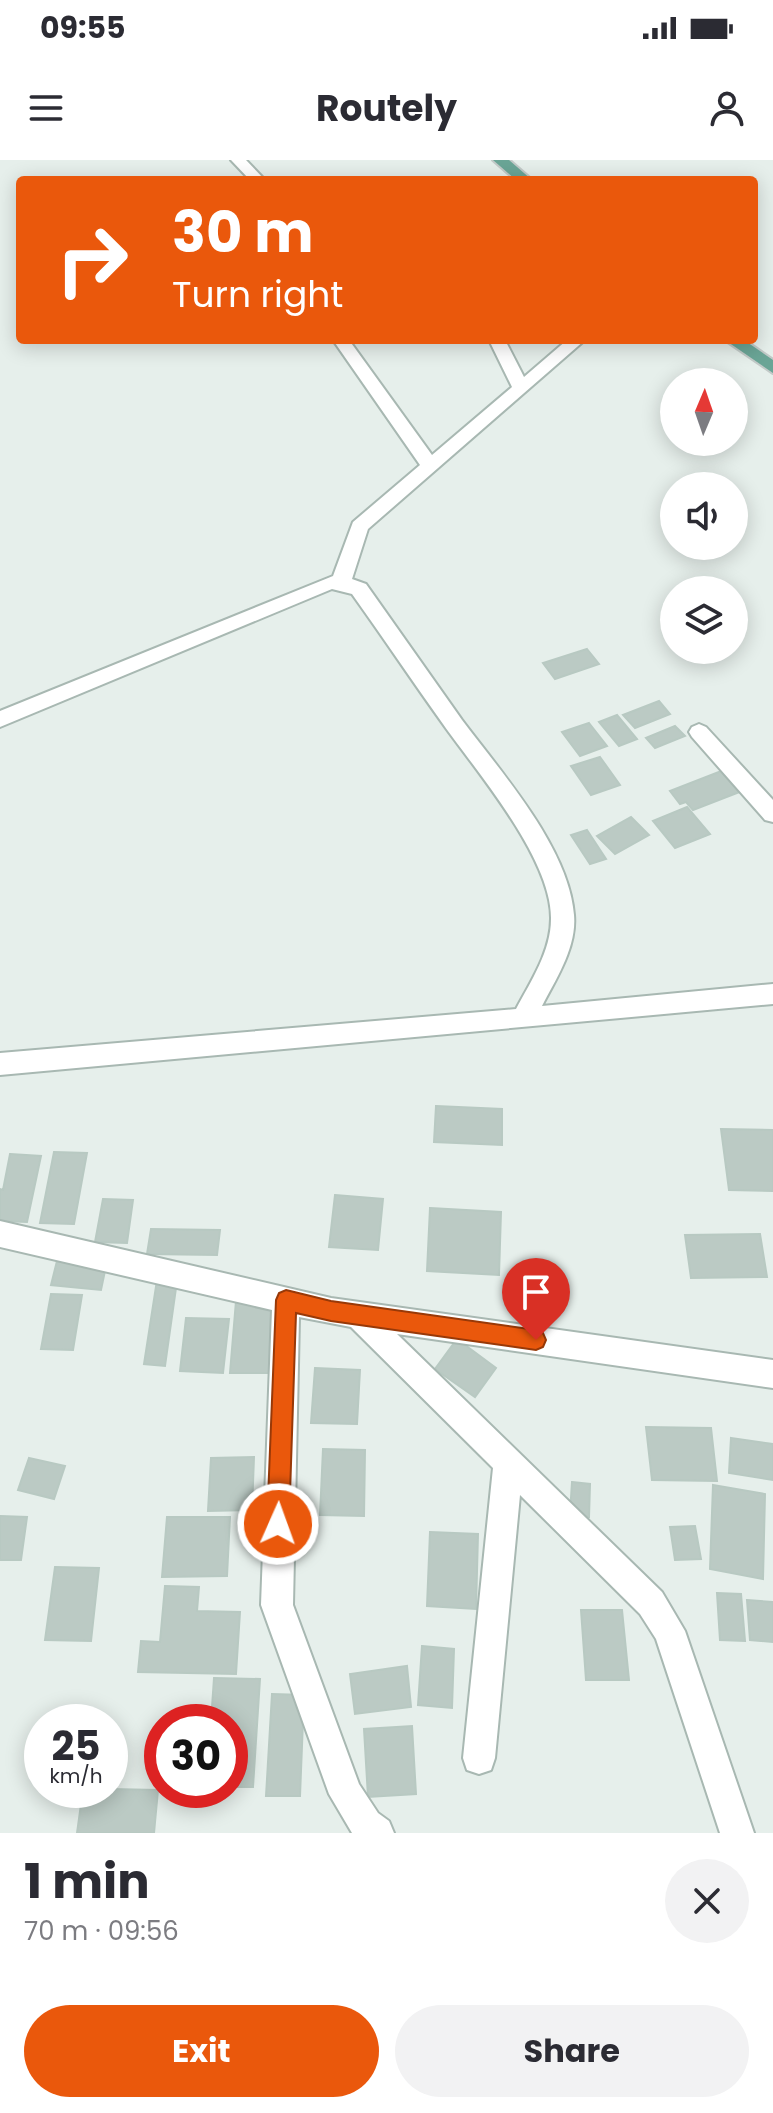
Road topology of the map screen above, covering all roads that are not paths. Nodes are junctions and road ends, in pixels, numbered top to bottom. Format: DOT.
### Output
graph roads {
  1 [pos="238,160"];
  2 [pos="500,160"];
  3 [pos="254,176"];
  4 [pos="520,176"];
  5 [pos="344,344"];
  6 [pos="499,344"];
  7 [pos="572,344"];
  8 [pos="739,344"];
  9 [pos="773,368"];
  10 [pos="521,388"];
  11 [pos="430,466"];
  12 [pos="341,582"];
  13 [pos="0,719"];
  14 [pos="699,732"];
  15 [pos="773,814"];
  16 [pos="773,994"];
  17 [pos="524,1018"];
  18 [pos="0,1064"];
  19 [pos="0,1234"];
  20 [pos="286,1300"];
  21 [pos="358,1315"];
  22 [pos="773,1374"];
  23 [pos="508,1462"];
  24 [pos="479,1758"];
  25 [pos="377,1833"];
  26 [pos="737,1833"];
  1 -- 3 [label="street"];
  2 -- 4 [label="main road"];
  5 -- 11 [label="street"];
  6 -- 10 [label="street"];
  7 -- 10 [label="street"];
  8 -- 9 [label="main road"];
  10 -- 11 [label="street"];
  11 -- 12 [label="street"];
  12 -- 13 [label="street"];
  12 -- 17 [label="street"];
  14 -- 15 [label="street"];
  16 -- 17 [label="street"];
  17 -- 18 [label="street"];
  19 -- 20 [label="street"];
  20 -- 21 [label="street"];
  20 -- 25 [label="street"];
  21 -- 22 [label="street"];
  21 -- 23 [label="street"];
  23 -- 24 [label="street"];
  23 -- 26 [label="street"];
}
